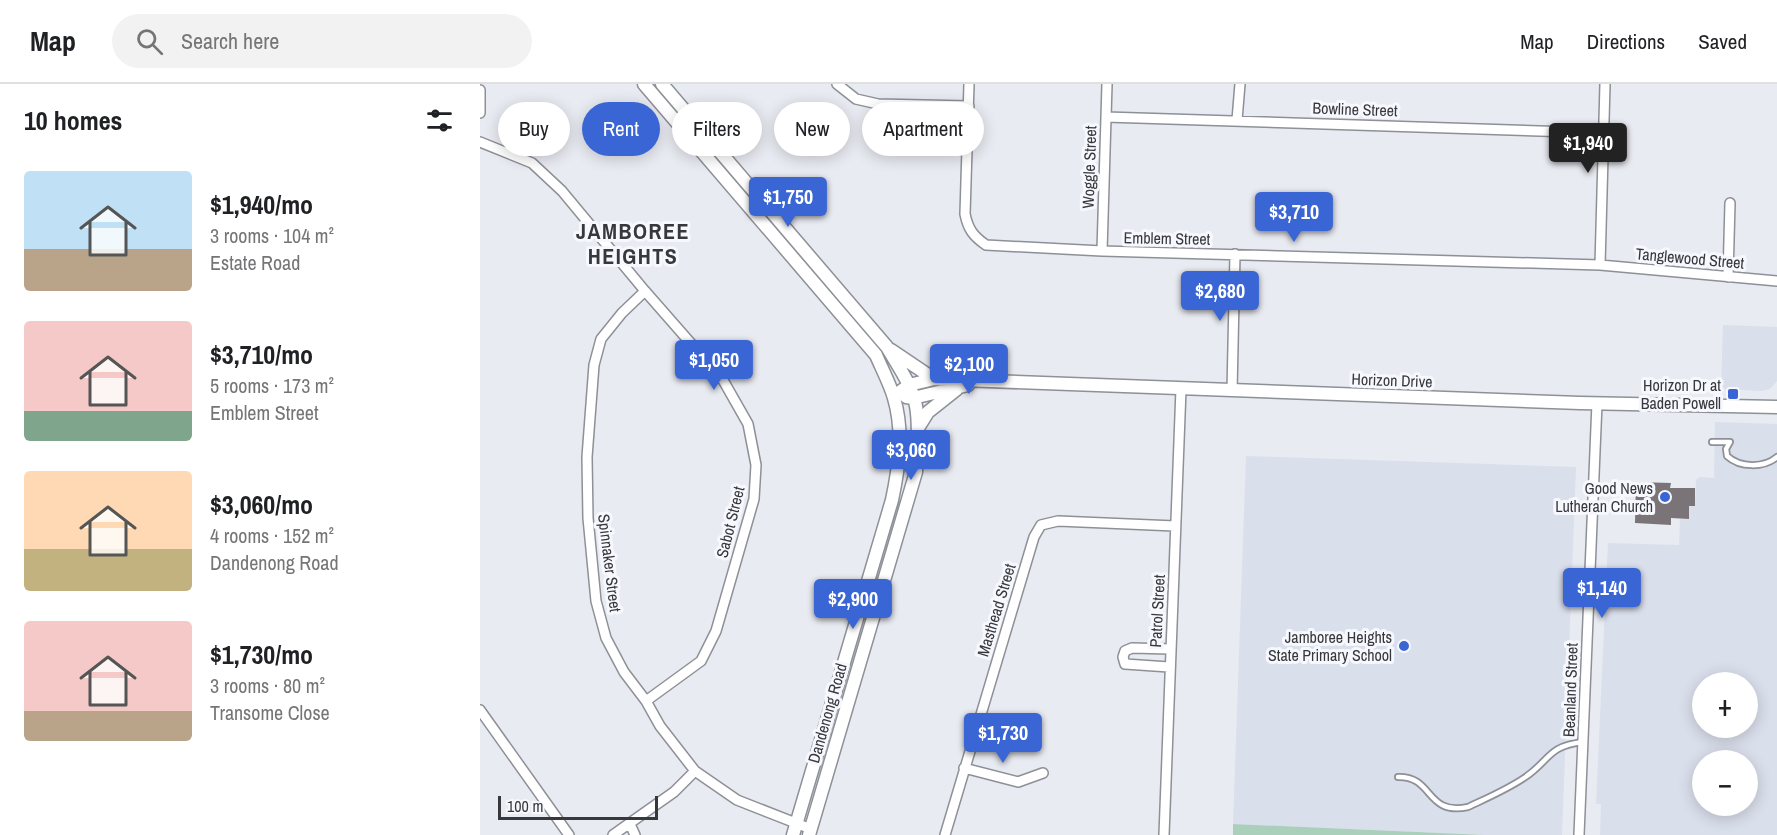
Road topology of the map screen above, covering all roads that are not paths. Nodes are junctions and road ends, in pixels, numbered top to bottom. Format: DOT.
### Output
graph roads {
  1 [pos="644,84"];
  2 [pos="662,84"];
  3 [pos="837,84"];
  4 [pos="969,84"];
  5 [pos="1107,84"];
  6 [pos="1240,84"];
  7 [pos="1605,84"];
  8 [pos="480,90"];
  9 [pos="869,102"];
  10 [pos="969,102"];
  11 [pos="480,113"];
  12 [pos="1106,117"];
  13 [pos="1237,120"];
  14 [pos="1603,133"];
  15 [pos="480,142"];
  16 [pos="968,156"];
  17 [pos="1730,203"];
  18 [pos="1102,251"];
  19 [pos="1235,254"];
  20 [pos="1600,265"];
  21 [pos="1728,277"];
  22 [pos="1777,281"];
  23 [pos="645,291"];
  24 [pos="887,347"];
  25 [pos="934,379"];
  26 [pos="1005,382"];
  27 [pos="909,385"];
  28 [pos="960,386"];
  29 [pos="1181,389"];
  30 [pos="1232,391"];
  31 [pos="894,396"];
  32 [pos="913,398"];
  33 [pos="1597,403"];
  34 [pos="1777,407"];
  35 [pos="918,428"];
  36 [pos="1712,442"];
  37 [pos="1777,457"];
  38 [pos="1175,526"];
  39 [pos="1170,649"];
  40 [pos="1169,666"];
  41 [pos="646,702"];
  42 [pos="480,710"];
  43 [pos="1583,742"];
  44 [pos="964,768"];
  45 [pos="696,771"];
  46 [pos="1043,773"];
  47 [pos="1398,777"];
  48 [pos="630,824"];
  49 [pos="794,830"];
  50 [pos="810,832"];
  51 [pos="569,835"];
  52 [pos="615,835"];
  53 [pos="635,835"];
  54 [pos="945,835"];
  55 [pos="1164,835"];
  56 [pos="1579,835"];
  1 -- 31 [label="main road, Dandenong Road"];
  2 -- 24 [label="main road, Dandenong Road"];
  3 -- 9 [label="street"];
  4 -- 10 [label="street"];
  5 -- 12 [label="street, Woggle Street"];
  6 -- 13 [label="street"];
  7 -- 14 [label="street"];
  8 -- 11 [label="street"];
  12 -- 13 [label="street, Bowline Street"];
  12 -- 18 [label="street, Woggle Street"];
  13 -- 14 [label="street, Bowline Street"];
  14 -- 20 [label="street"];
  15 -- 23 [label="street, Sabot Street"];
  16 -- 18 [label="street, Emblem Street"];
  17 -- 21 [label="street"];
  18 -- 19 [label="street, Emblem Street"];
  19 -- 20 [label="street, Emblem Street"];
  19 -- 30 [label="street"];
  20 -- 21 [label="street, Tanglewood Street"];
  21 -- 22 [label="street, Tanglewood Street"];
  23 -- 41 [label="street, Spinnaker Street"];
  23 -- 41 [label="street, Sabot Street"];
  24 -- 25 [label="main road"];
  24 -- 27 [label="main road, Dandenong Road"];
  25 -- 26 [label="main road, Horizon Drive"];
  25 -- 27 [label="main road, Horizon Drive"];
  26 -- 28 [label="main road, Horizon Drive"];
  26 -- 29 [label="main road, Horizon Drive"];
  27 -- 31 [label="main road, Horizon Drive"];
  27 -- 32 [label="main road, Dandenong Road"];
  28 -- 32 [label="main road, Horizon Drive"];
  28 -- 35 [label="main road"];
  29 -- 30 [label="main road, Horizon Drive"];
  29 -- 38 [label="street, Patrol Street"];
  30 -- 33 [label="main road, Horizon Drive"];
  31 -- 32 [label="main road, Horizon Drive"];
  31 -- 49 [label="main road, Dandenong Road"];
  32 -- 35 [label="main road, Dandenong Road"];
  33 -- 34 [label="main road, Horizon Drive"];
  33 -- 43 [label="street, Beanland Street"];
  35 -- 50 [label="main road, Dandenong Road"];
  36 -- 37 [label="lane"];
  38 -- 39 [label="street, Patrol Street"];
  38 -- 44 [label="street, Masthead Street"];
  39 -- 40 [label="street, Patrol Street"];
  39 -- 40 [label="street"];
  40 -- 55 [label="street, Patrol Street"];
  41 -- 45 [label="street, Spinnaker Street"];
  42 -- 51 [label="street"];
  43 -- 47 [label="lane"];
  43 -- 56 [label="street, Beanland Street"];
  44 -- 46 [label="street"];
  44 -- 54 [label="street, Masthead Street"];
  45 -- 48 [label="street"];
  45 -- 49 [label="street, Spinnaker Street"];
  48 -- 52 [label="street"];
  48 -- 53 [label="street"];
  49 -- 50 [label="street, Spinnaker Street"];
}
